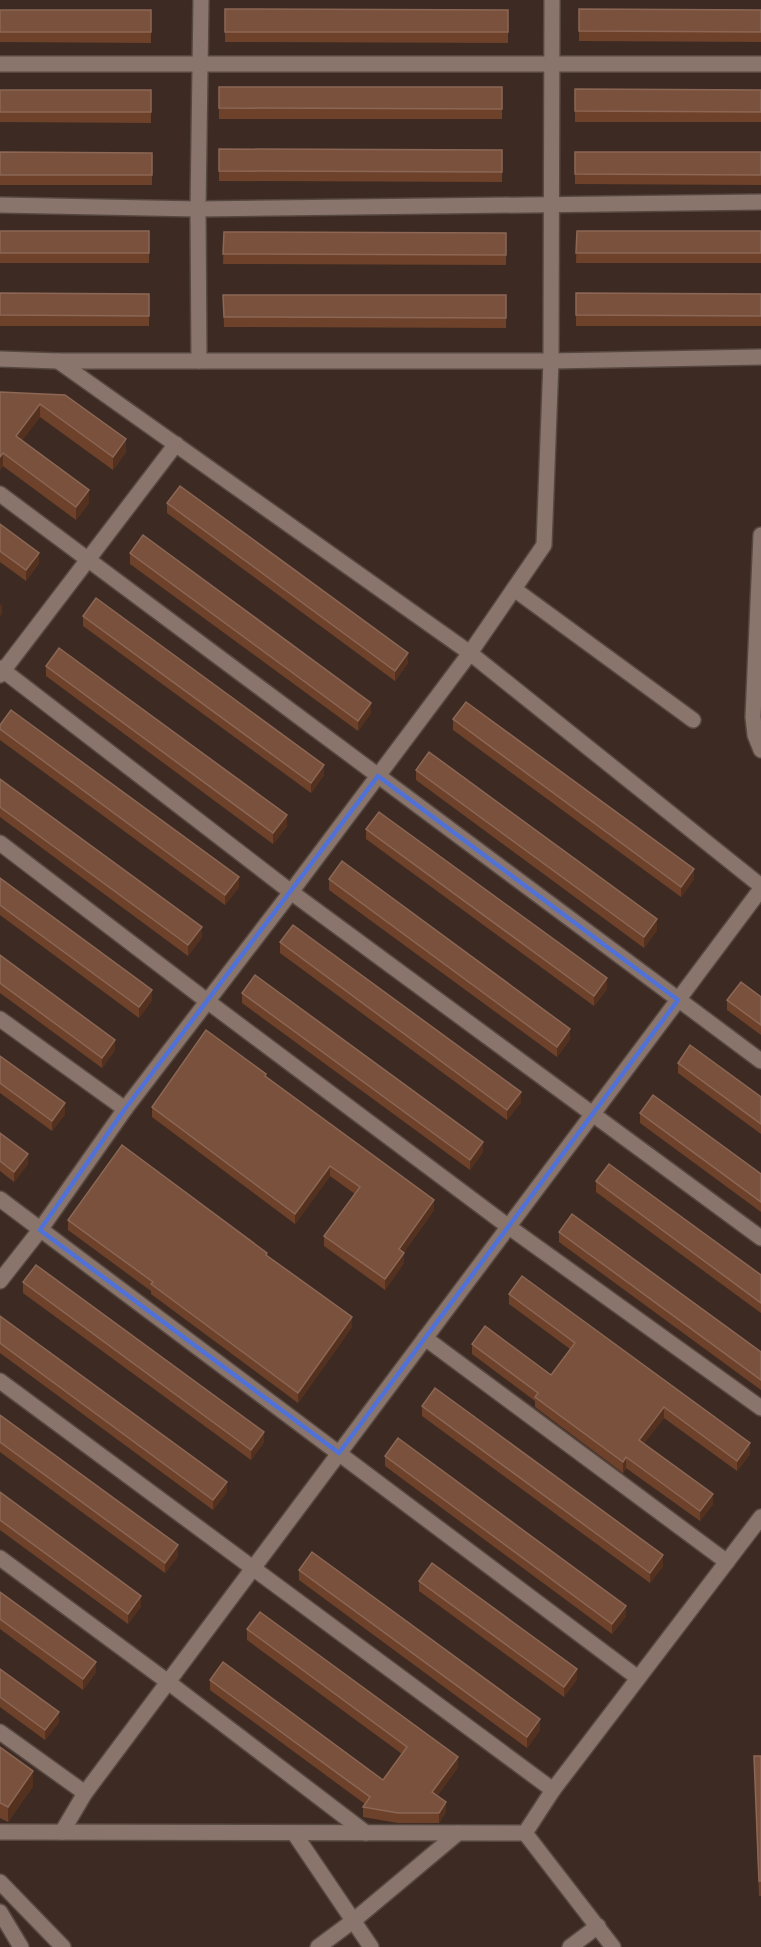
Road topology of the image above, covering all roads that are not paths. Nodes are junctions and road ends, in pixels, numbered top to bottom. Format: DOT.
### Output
graph roads {
  1 [pos="201,0"];
  2 [pos="552,0"];
  3 [pos="200,63"];
  4 [pos="761,63"];
  5 [pos="0,64"];
  6 [pos="552,65"];
  7 [pos="761,202"];
  8 [pos="0,205"];
  9 [pos="551,206"];
  10 [pos="198,209"];
  11 [pos="761,357"];
  12 [pos="0,359"];
  13 [pos="58,361"];
  14 [pos="199,361"];
  15 [pos="551,361"];
  16 [pos="176,444"];
  17 [pos="0,494"];
  18 [pos="761,535"];
  19 [pos="88,560"];
  20 [pos="514,589"];
  21 [pos="470,653"];
  22 [pos="1,671"];
  23 [pos="693,720"];
  24 [pos="761,750"];
  25 [pos="378,776"];
  26 [pos="0,843"];
  27 [pos="761,888"];
  28 [pos="291,892"];
  29 [pos="678,1000"];
  30 [pos="207,1001"];
  31 [pos="0,1019"];
  32 [pos="761,1061"];
  33 [pos="125,1109"];
  34 [pos="593,1114"];
  35 [pos="0,1199"];
  36 [pos="509,1227"];
  37 [pos="40,1230"];
  38 [pos="761,1238"];
  39 [pos="0,1281"];
  40 [pos="425,1338"];
  41 [pos="0,1381"];
  42 [pos="761,1408"];
  43 [pos="339,1453"];
  44 [pos="761,1517"];
  45 [pos="0,1558"];
  46 [pos="727,1562"];
  47 [pos="253,1568"];
  48 [pos="638,1678"];
  49 [pos="168,1682"];
  50 [pos="0,1732"];
  51 [pos="553,1790"];
  52 [pos="85,1793"];
  53 [pos="0,1832"];
  54 [pos="62,1832"];
  55 [pos="294,1833"];
  56 [pos="366,1833"];
  57 [pos="458,1833"];
  58 [pos="525,1833"];
  59 [pos="0,1882"];
  60 [pos="0,1912"];
  61 [pos="353,1922"];
  62 [pos="597,1926"];
  63 [pos="21,1947"];
  64 [pos="63,1947"];
  65 [pos="318,1947"];
  66 [pos="371,1947"];
  67 [pos="570,1947"];
  68 [pos="613,1947"];
  1 -- 3 [label="street"];
  2 -- 6 [label="street"];
  3 -- 5 [label="street"];
  3 -- 6 [label="street"];
  3 -- 10 [label="street"];
  4 -- 6 [label="street"];
  6 -- 9 [label="street"];
  7 -- 9 [label="street"];
  8 -- 10 [label="street"];
  9 -- 10 [label="street"];
  9 -- 15 [label="street"];
  10 -- 14 [label="street"];
  11 -- 15 [label="street"];
  12 -- 13 [label="street"];
  13 -- 14 [label="street"];
  13 -- 16 [label="street"];
  14 -- 15 [label="street"];
  15 -- 20 [label="street"];
  16 -- 19 [label="street"];
  16 -- 21 [label="street"];
  17 -- 19 [label="street"];
  18 -- 24 [label="street"];
  19 -- 22 [label="street"];
  19 -- 25 [label="street"];
  20 -- 21 [label="street"];
  20 -- 23 [label="street"];
  21 -- 25 [label="street"];
  21 -- 27 [label="street"];
  22 -- 28 [label="street"];
  25 -- 28 [label="street"];
  25 -- 29 [label="street"];
  26 -- 30 [label="street"];
  27 -- 29 [label="street"];
  28 -- 30 [label="street"];
  28 -- 34 [label="street"];
  29 -- 32 [label="street"];
  29 -- 34 [label="street"];
  30 -- 33 [label="street"];
  30 -- 36 [label="street"];
  31 -- 33 [label="street"];
  33 -- 37 [label="street"];
  34 -- 36 [label="street"];
  34 -- 38 [label="street"];
  35 -- 37 [label="street"];
  36 -- 40 [label="street"];
  36 -- 42 [label="street"];
  37 -- 39 [label="street"];
  37 -- 43 [label="street"];
  40 -- 43 [label="street"];
  40 -- 46 [label="street"];
  41 -- 47 [label="street"];
  43 -- 47 [label="street"];
  43 -- 48 [label="street"];
  44 -- 46 [label="street"];
  45 -- 49 [label="street"];
  46 -- 48 [label="street"];
  47 -- 49 [label="street"];
  47 -- 51 [label="street"];
  48 -- 51 [label="street"];
  49 -- 52 [label="street"];
  49 -- 56 [label="street"];
  50 -- 52 [label="street"];
  51 -- 58 [label="street"];
  52 -- 54 [label="street"];
  53 -- 54 [label="street"];
  54 -- 55 [label="street"];
  55 -- 56 [label="street"];
  55 -- 61 [label="street"];
  56 -- 57 [label="street"];
  57 -- 58 [label="street"];
  57 -- 61 [label="street"];
  58 -- 62 [label="street"];
  59 -- 64 [label="street"];
  60 -- 63 [label="street"];
  61 -- 65 [label="street"];
  61 -- 66 [label="street"];
  62 -- 67 [label="street"];
  62 -- 68 [label="street"];
}
